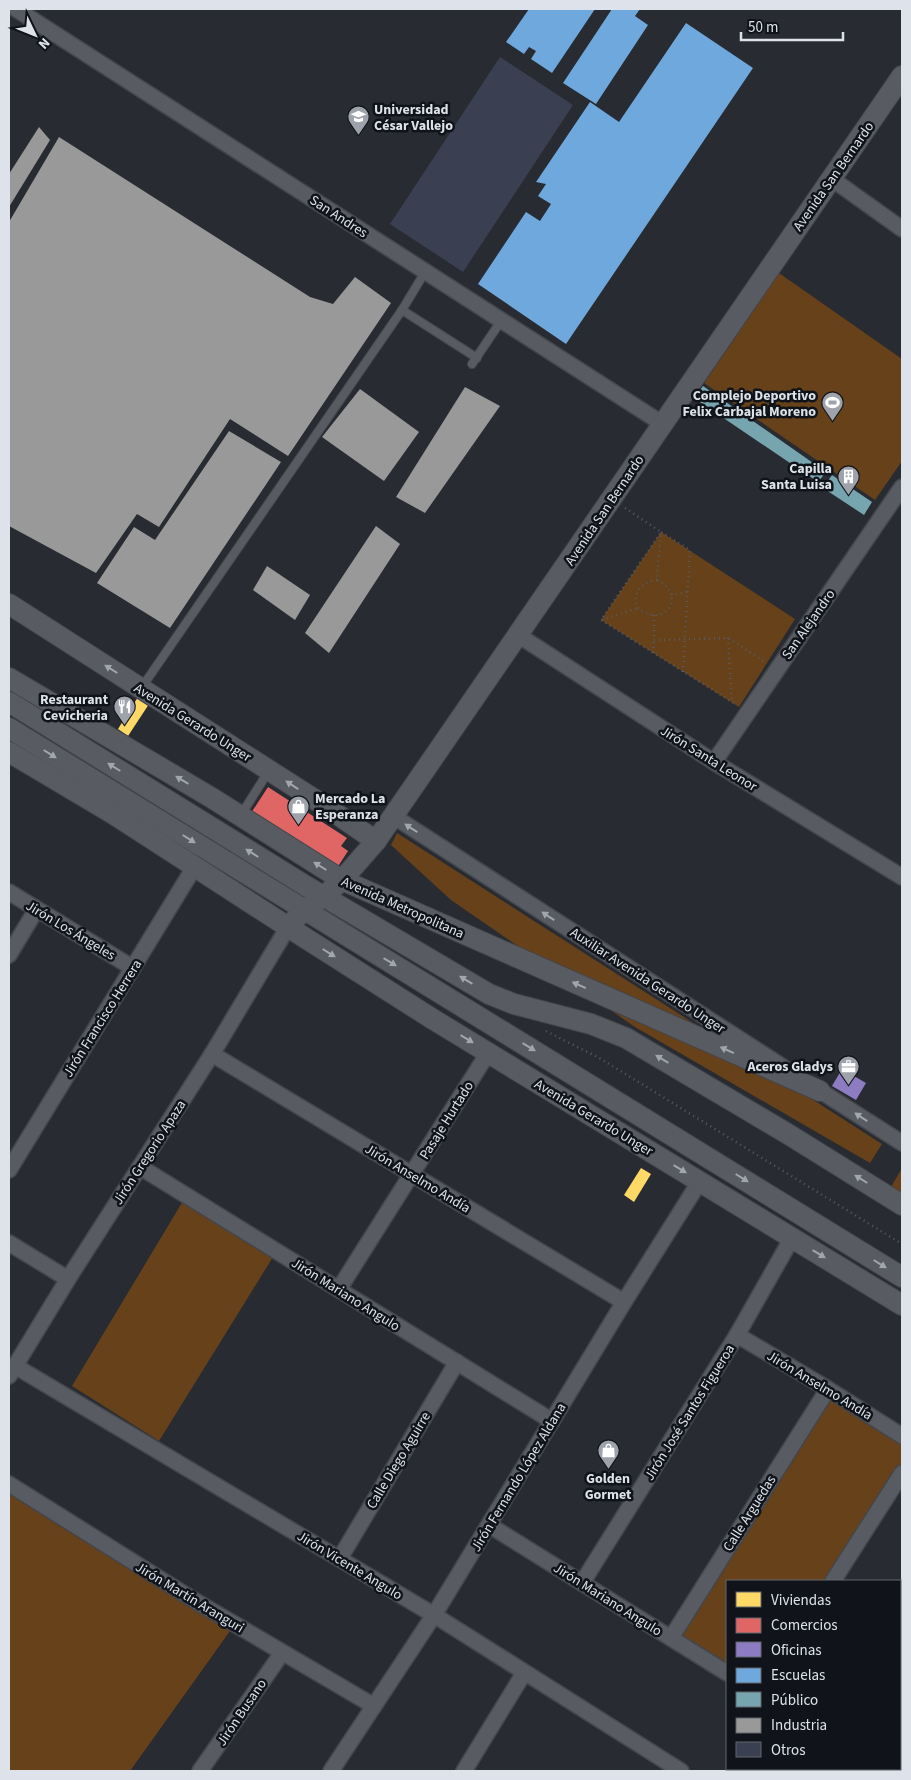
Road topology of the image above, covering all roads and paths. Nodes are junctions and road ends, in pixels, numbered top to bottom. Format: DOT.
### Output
graph roads {
  1 [pos="16,9"];
  2 [pos="902,76"];
  3 [pos="832,179"];
  4 [pos="902,229"];
  5 [pos="425,272"];
  6 [pos="402,310"];
  7 [pos="502,321"];
  8 [pos="663,424"];
  9 [pos="902,487"];
  10 [pos="612,500"];
  11 [pos="661,532"];
  12 [pos="657,580"];
  13 [pos="687,592"];
  14 [pos="672,595"];
  15 [pos="9,604"];
  16 [pos="638,608"];
  17 [pos="654,615"];
  18 [pos="601,620"];
  19 [pos="518,635"];
  20 [pos="728,638"];
  21 [pos="685,639"];
  22 [pos="654,640"];
  23 [pos="654,653"];
  24 [pos="777,670"];
  25 [pos="683,672"];
  26 [pos="9,678"];
  27 [pos="141,689"];
  28 [pos="9,702"];
  29 [pos="732,702"];
  30 [pos="748,712"];
  31 [pos="9,728"];
  32 [pos="9,752"];
  33 [pos="714,762"];
  34 [pos="270,770"];
  35 [pos="240,816"];
  36 [pos="393,816"];
  37 [pos="376,842"];
  38 [pos="195,866"];
  39 [pos="902,877"];
  40 [pos="342,880"];
  41 [pos="9,892"];
  42 [pos="324,896"];
  43 [pos="36,910"];
  44 [pos="304,910"];
  45 [pos="288,928"];
  46 [pos="9,955"];
  47 [pos="133,968"];
  48 [pos="488,1052"];
  49 [pos="212,1054"];
  50 [pos="820,1091"];
  51 [pos="902,1143"];
  52 [pos="140,1167"];
  53 [pos="9,1170"];
  54 [pos="412,1175"];
  55 [pos="700,1181"];
  56 [pos="902,1205"];
  57 [pos="792,1238"];
  58 [pos="9,1243"];
  59 [pos="902,1277"];
  60 [pos="68,1278"];
  61 [pos="339,1290"];
  62 [pos="624,1302"];
  63 [pos="902,1305"];
  64 [pos="737,1335"];
  65 [pos="457,1362"];
  66 [pos="12,1371"];
  67 [pos="828,1389"];
  68 [pos="552,1421"];
  69 [pos="902,1436"];
  70 [pos="902,1473"];
  71 [pos="9,1484"];
  72 [pos="489,1525"];
  73 [pos="340,1558"];
  74 [pos="835,1580"];
  75 [pos="582,1583"];
  76 [pos="434,1615"];
  77 [pos="671,1638"];
  78 [pos="282,1652"];
  79 [pos="726,1672"];
  80 [pos="524,1673"];
  81 [pos="374,1706"];
  82 [pos="469,1769"];
  83 [pos="200,1771"];
  84 [pos="331,1771"];
  85 [pos="681,1771"];
  1 -- 5 [label="street, San Andres"];
  2 -- 3 [label="street, Avenida San Bernardo"];
  3 -- 4 [label="street"];
  3 -- 8 [label="street, Avenida San Bernardo"];
  5 -- 6 [label="lane"];
  5 -- 7 [label="street, San Andres"];
  6 -- 7 [label="lane"];
  6 -- 27 [label="lane"];
  7 -- 8 [label="street, San Andres"];
  8 -- 10 [label="street, Avenida San Bernardo"];
  9 -- 24 [label="street, San Alejandro"];
  10 -- 11 [label="path"];
  10 -- 19 [label="street, Avenida San Bernardo"];
  11 -- 12 [label="path"];
  11 -- 13 [label="path"];
  11 -- 18 [label="path"];
  12 -- 14 [label="path"];
  12 -- 16 [label="path"];
  13 -- 14 [label="path"];
  13 -- 21 [label="path"];
  14 -- 17 [label="path"];
  27 -- 15 [label="street, Avenida Gerardo Unger, one-way"];
  16 -- 17 [label="path"];
  16 -- 18 [label="path"];
  17 -- 22 [label="path"];
  18 -- 23 [label="path"];
  19 -- 33 [label="street, Jirón Santa Leonor"];
  19 -- 36 [label="street, Avenida San Bernardo"];
  20 -- 21 [label="path"];
  20 -- 24 [label="path"];
  20 -- 29 [label="path"];
  21 -- 22 [label="path"];
  21 -- 25 [label="path"];
  22 -- 23 [label="path"];
  23 -- 25 [label="path"];
  24 -- 30 [label="street, San Alejandro"];
  25 -- 29 [label="path"];
  35 -- 26 [label="street, Avenida Metropolitana, one-way"];
  27 -- 34 [label="street, Avenida Gerardo Unger"];
  42 -- 28 [label="street, Avenida Metropolitana, one-way"];
  29 -- 30 [label="path"];
  30 -- 33 [label="street, San Alejandro"];
  31 -- 44 [label="street, one-way"];
  32 -- 38 [label="street"];
  33 -- 39 [label="street, Jirón Santa Leonor"];
  34 -- 35 [label="lane"];
  37 -- 34 [label="street, Avenida Gerardo Unger, one-way"];
  40 -- 35 [label="street, Avenida Metropolitana, one-way"];
  36 -- 37 [label="street, Avenida San Bernardo"];
  50 -- 36 [label="street, Auxiliar Avenida Gerardo Unger, one-way"];
  37 -- 40 [label="street, Avenida San Bernardo"];
  38 -- 45 [label="street"];
  38 -- 47 [label="street, Jirón Francisco Herrera"];
  40 -- 42 [label="street, Avenida San Bernardo"];
  50 -- 40 [label="street, Avenida Metropolitana, one-way"];
  41 -- 43 [label="street, Jirón Los Ángeles"];
  42 -- 44 [label="street, Avenida San Bernardo"];
  56 -- 42 [label="street, one-way"];
  43 -- 46 [label="street"];
  43 -- 47 [label="street, Jirón Los Ángeles"];
  44 -- 45 [label="street, Avenida San Bernardo"];
  44 -- 59 [label="street, Avenida Gerardo Unger, one-way"];
  45 -- 48 [label="street, Avenida Gerardo Unger, one-way"];
  45 -- 49 [label="street, Jirón Gregorio Apaza"];
  47 -- 53 [label="street, Jirón Francisco Herrera"];
  48 -- 54 [label="street, Pasaje Hurtado"];
  48 -- 55 [label="street, Avenida Gerardo Unger, one-way"];
  49 -- 52 [label="street, Jirón Gregorio Apaza"];
  49 -- 54 [label="street, Jirón Anselmo Andía"];
  51 -- 50 [label="street, Auxiliar Avenida Gerardo Unger, one-way"];
  52 -- 60 [label="street, Jirón Gregorio Apaza"];
  52 -- 61 [label="street, Jirón Mariano Angulo"];
  54 -- 61 [label="street, Pasaje Hurtado"];
  54 -- 62 [label="street, Jirón Anselmo Andía"];
  55 -- 57 [label="street, Avenida Gerardo Unger"];
  55 -- 62 [label="street, Jirón Fernando López Aldana"];
  57 -- 63 [label="street, Avenida Gerardo Unger, one-way"];
  57 -- 64 [label="street, Jirón José Santos Figueroa"];
  58 -- 60 [label="street"];
  60 -- 66 [label="street, Jirón Gregorio Apaza"];
  61 -- 65 [label="street, Jirón Mariano Angulo"];
  62 -- 68 [label="street, Jirón Fernando López Aldana"];
  64 -- 67 [label="street, Jirón Anselmo Andía"];
  64 -- 75 [label="street, Jirón José Santos Figueroa"];
  65 -- 68 [label="street, Jirón Mariano Angulo"];
  65 -- 73 [label="street, Calle Diego Aguirre"];
  66 -- 73 [label="street, Jirón Vicente Angulo"];
  67 -- 69 [label="street, Jirón Anselmo Andía"];
  67 -- 77 [label="street, Calle Arguedas"];
  68 -- 72 [label="street, Jirón Fernando López Aldana"];
  70 -- 74 [label="street"];
  71 -- 78 [label="street, Jirón Martín Aranguri"];
  72 -- 75 [label="street, Jirón Mariano Angulo"];
  72 -- 76 [label="street, Jirón Fernando López Aldana"];
  73 -- 76 [label="street, Jirón Vicente Angulo"];
  75 -- 77 [label="street, Jirón Mariano Angulo"];
  76 -- 80 [label="street, Jirón Vicente Angulo"];
  76 -- 81 [label="street, Jirón Fernando López Aldana"];
  77 -- 79 [label="street, Jirón Mariano Angulo"];
  78 -- 81 [label="street, Jirón Martín Aranguri"];
  78 -- 83 [label="street, Jirón Busano"];
  80 -- 82 [label="street"];
  80 -- 85 [label="street, Jirón Vicente Angulo"];
  81 -- 84 [label="street, Jirón Fernando López Aldana"];
}
